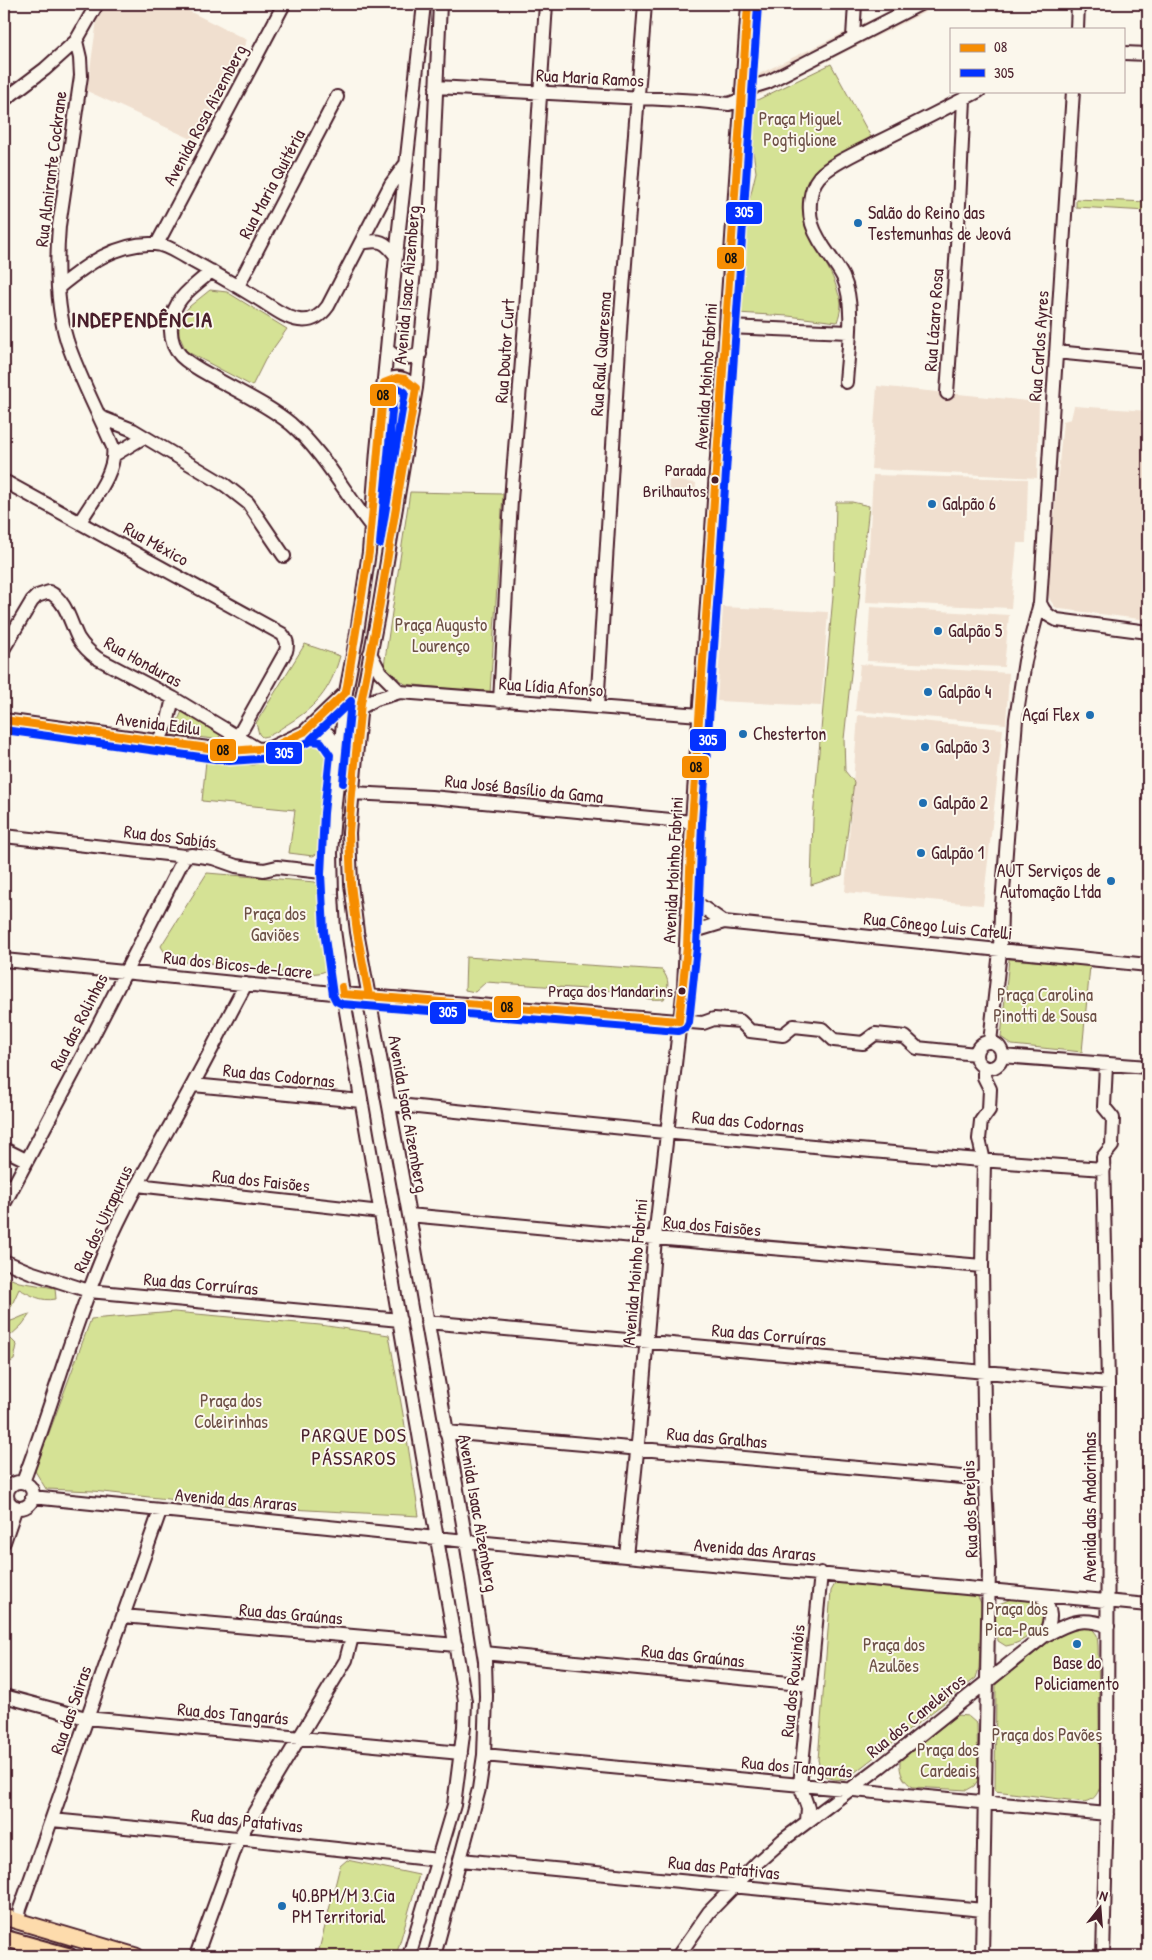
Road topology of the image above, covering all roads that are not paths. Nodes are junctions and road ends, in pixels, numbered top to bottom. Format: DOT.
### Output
graph roads {
  1 [pos="98,4"];
  2 [pos="283,4"];
  3 [pos="424,4"];
  4 [pos="440,4"];
  5 [pos="546,4"];
  6 [pos="645,4"];
  7 [pos="748,4"];
  8 [pos="855,4"];
  9 [pos="920,4"];
  10 [pos="1078,4"];
  11 [pos="1077,28"];
  12 [pos="854,38"];
  13 [pos="76,41"];
  14 [pos="1124,53"];
  15 [pos="1148,54"];
  16 [pos="436,88"];
  17 [pos="977,92"];
  18 [pos="1073,92"];
  19 [pos="539,93"];
  20 [pos="336,97"];
  21 [pos="639,99"];
  22 [pos="742,99"];
  23 [pos="964,99"];
  24 [pos="4,100"];
  25 [pos="406,163"];
  26 [pos="361,243"];
  27 [pos="157,244"];
  28 [pos="396,256"];
  29 [pos="212,272"];
  30 [pos="238,286"];
  31 [pos="59,287"];
  32 [pos="727,327"];
  33 [pos="849,332"];
  34 [pos="387,349"];
  35 [pos="1056,352"];
  36 [pos="420,354"];
  37 [pos="1148,360"];
  38 [pos="846,382"];
  39 [pos="384,383"];
  40 [pos="416,388"];
  41 [pos="946,393"];
  42 [pos="100,417"];
  43 [pos="144,437"];
  44 [pos="114,455"];
  45 [pos="4,481"];
  46 [pos="80,522"];
  47 [pos="370,526"];
  48 [pos="284,556"];
  49 [pos="1040,603"];
  50 [pos="1148,632"];
  51 [pos="4,648"];
  52 [pos="370,653"];
  53 [pos="346,692"];
  54 [pos="400,692"];
  55 [pos="173,698"];
  56 [pos="500,701"];
  57 [pos="597,707"];
  58 [pos="360,708"];
  59 [pos="700,715"];
  60 [pos="4,720"];
  61 [pos="304,732"];
  62 [pos="237,735"];
  63 [pos="158,742"];
  64 [pos="256,748"];
  65 [pos="230,751"];
  66 [pos="340,752"];
  67 [pos="352,793"];
  68 [pos="692,822"];
  69 [pos="4,836"];
  70 [pos="185,856"];
  71 [pos="331,874"];
  72 [pos="688,898"];
  73 [pos="724,922"];
  74 [pos="334,930"];
  75 [pos="357,932"];
  76 [pos="688,933"];
  77 [pos="1000,951"];
  78 [pos="4,961"];
  79 [pos="1148,965"];
  80 [pos="125,971"];
  81 [pos="246,984"];
  82 [pos="343,994"];
  83 [pos="369,996"];
  84 [pos="679,1021"];
  85 [pos="990,1042"];
  86 [pos="976,1054"];
  87 [pos="1002,1056"];
  88 [pos="1106,1065"];
  89 [pos="984,1066"];
  90 [pos="1148,1067"];
  91 [pos="193,1085"];
  92 [pos="361,1101"];
  93 [pos="389,1104"];
  94 [pos="666,1132"];
  95 [pos="4,1149"];
  96 [pos="26,1160"];
  97 [pos="984,1161"];
  98 [pos="1104,1170"];
  99 [pos="137,1185"];
  100 [pos="4,1204"];
  101 [pos="381,1212"];
  102 [pos="409,1214"];
  103 [pos="655,1238"];
  104 [pos="4,1261"];
  105 [pos="982,1266"];
  106 [pos="89,1291"];
  107 [pos="400,1320"];
  108 [pos="427,1322"];
  109 [pos="646,1342"];
  110 [pos="984,1373"];
  111 [pos="1108,1383"];
  112 [pos="446,1432"];
  113 [pos="638,1448"];
  114 [pos="986,1479"];
  115 [pos="23,1482"];
  116 [pos="6,1490"];
  117 [pos="32,1497"];
  118 [pos="16,1507"];
  119 [pos="160,1511"];
  120 [pos="436,1537"];
  121 [pos="466,1541"];
  122 [pos="4,1542"];
  123 [pos="626,1556"];
  124 [pos="821,1573"];
  125 [pos="1107,1583"];
  126 [pos="989,1590"];
  127 [pos="1041,1596"];
  128 [pos="1064,1598"];
  129 [pos="1107,1601"];
  130 [pos="1148,1605"];
  131 [pos="123,1616"];
  132 [pos="1108,1626"];
  133 [pos="1044,1636"];
  134 [pos="352,1637"];
  135 [pos="456,1645"];
  136 [pos="484,1653"];
  137 [pos="987,1682"];
  138 [pos="810,1685"];
  139 [pos="4,1696"];
  140 [pos="86,1718"];
  141 [pos="301,1737"];
  142 [pos="461,1753"];
  143 [pos="484,1755"];
  144 [pos="800,1785"];
  145 [pos="849,1790"];
  146 [pos="984,1803"];
  147 [pos="1107,1814"];
  148 [pos="52,1820"];
  149 [pos="807,1821"];
  150 [pos="239,1838"];
  151 [pos="438,1860"];
  152 [pos="461,1860"];
  153 [pos="732,1887"];
  154 [pos="983,1910"];
  155 [pos="11,1919"];
  156 [pos="4,1938"];
  157 [pos="69,1956"];
  158 [pos="136,1956"];
  159 [pos="196,1956"];
  160 [pos="409,1956"];
  161 [pos="434,1956"];
  162 [pos="678,1956"];
  163 [pos="982,1956"];
  164 [pos="1103,1956"];
  1 -- 13 [label="street"];
  2 -- 27 [label="street, Avenida Rosa Aizemberg"];
  3 -- 25 [label="street, Avenida Isaac Aizemberg"];
  4 -- 16 [label="street, Avenida Isaac Aizemberg"];
  5 -- 19 [label="street, Rua Doutor Curt"];
  6 -- 21 [label="street, Rua Raul Quaresma"];
  7 -- 22 [label="street, Avenida Moinho Fabrini"];
  8 -- 12 [label="street"];
  9 -- 12 [label="street"];
  10 -- 11 [label="street"];
  12 -- 22 [label="street"];
  13 -- 24 [label="street"];
  13 -- 31 [label="street, Rua Almirante Cockrane"];
  14 -- 15 [label="street"];
  16 -- 19 [label="street, Rua Maria Ramos"];
  16 -- 36 [label="street, Avenida Isaac Aizemberg"];
  17 -- 23 [label="street"];
  18 -- 35 [label="street, Rua Carlos Ayres"];
  19 -- 21 [label="street, Rua Maria Ramos"];
  19 -- 56 [label="street, Rua Doutor Curt"];
  20 -- 30 [label="street, Rua Maria Quitéria"];
  21 -- 22 [label="street, Rua Maria Ramos"];
  21 -- 57 [label="street, Rua Raul Quaresma"];
  22 -- 32 [label="street, Avenida Moinho Fabrini"];
  23 -- 33 [label="street"];
  23 -- 41 [label="street, Rua Lázaro Rosa"];
  25 -- 26 [label="street"];
  25 -- 28 [label="street, Avenida Isaac Aizemberg"];
  26 -- 28 [label="street"];
  26 -- 30 [label="street"];
  27 -- 29 [label="street"];
  27 -- 31 [label="street"];
  28 -- 34 [label="street, Avenida Isaac Aizemberg"];
  29 -- 30 [label="street"];
  29 -- 47 [label="street"];
  31 -- 42 [label="street, Rua Almirante Cockrane"];
  32 -- 33 [label="street"];
  32 -- 59 [label="street, Avenida Moinho Fabrini"];
  33 -- 38 [label="street"];
  34 -- 36 [label="street"];
  34 -- 39 [label="street, Avenida Isaac Aizemberg"];
  35 -- 37 [label="street"];
  35 -- 49 [label="street, Rua Carlos Ayres"];
  36 -- 40 [label="street, Avenida Isaac Aizemberg"];
  39 -- 40 [label="street"];
  39 -- 47 [label="street, Avenida Isaac Aizemberg"];
  40 -- 52 [label="street, Avenida Isaac Aizemberg"];
  42 -- 43 [label="street"];
  42 -- 44 [label="street, Rua Almirante Cockrane"];
  43 -- 44 [label="street"];
  43 -- 48 [label="street"];
  44 -- 46 [label="street"];
  45 -- 46 [label="street, Rua México"];
  46 -- 62 [label="street, Rua México"];
  47 -- 53 [label="street, Avenida Isaac Aizemberg"];
  49 -- 50 [label="street"];
  49 -- 77 [label="street, Rua Carlos Ayres"];
  51 -- 55 [label="street, Rua Honduras"];
  52 -- 54 [label="street"];
  52 -- 58 [label="street, Avenida Isaac Aizemberg"];
  53 -- 61 [label="street, Avenida Edilu"];
  53 -- 66 [label="street, Avenida Isaac Aizemberg"];
  54 -- 56 [label="street, Rua Lídia Afonso"];
  54 -- 58 [label="street, Rua Lídia Afonso"];
  55 -- 62 [label="street, Rua Honduras"];
  55 -- 63 [label="street"];
  56 -- 57 [label="street, Rua Lídia Afonso"];
  57 -- 59 [label="street, Rua Lídia Afonso"];
  58 -- 67 [label="street, Avenida Isaac Aizemberg"];
  59 -- 68 [label="street, Avenida Moinho Fabrini"];
  60 -- 63 [label="street, Avenida Edilu"];
  61 -- 64 [label="street, Avenida Edilu"];
  61 -- 66 [label="street"];
  62 -- 64 [label="street, Rua Honduras"];
  62 -- 65 [label="street"];
  63 -- 65 [label="street, Avenida Edilu"];
  64 -- 65 [label="street, Avenida Edilu"];
  66 -- 71 [label="street, Avenida Isaac Aizemberg"];
  67 -- 68 [label="street, Rua José Basílio da Gama"];
  67 -- 75 [label="street, Avenida Isaac Aizemberg"];
  68 -- 72 [label="street, Avenida Moinho Fabrini"];
  69 -- 70 [label="street, Rua dos Sabiás"];
  70 -- 71 [label="street, Rua dos Sabiás"];
  70 -- 80 [label="street, Rua das Rolinhas"];
  71 -- 74 [label="street, Avenida Isaac Aizemberg"];
  72 -- 73 [label="street, Rua Cônego Luis Catelli"];
  72 -- 76 [label="street, Avenida Moinho Fabrini"];
  73 -- 76 [label="street, Rua Cônego Luis Catelli"];
  73 -- 77 [label="street, Rua Cônego Luis Catelli"];
  74 -- 75 [label="street"];
  74 -- 82 [label="street, Avenida Isaac Aizemberg"];
  75 -- 83 [label="street, Avenida Isaac Aizemberg"];
  76 -- 84 [label="street, Avenida Moinho Fabrini"];
  77 -- 79 [label="street, Rua Cônego Luis Catelli"];
  77 -- 85 [label="street, Rua Carlos Ayres"];
  78 -- 80 [label="street, Rua dos Bicos-de-Lacre"];
  80 -- 81 [label="street, Rua dos Bicos-de-Lacre"];
  80 -- 96 [label="street, Rua das Rolinhas"];
  81 -- 82 [label="street, Rua dos Bicos-de-Lacre"];
  81 -- 91 [label="street, Rua dos Uirapurus"];
  82 -- 83 [label="street, Rua dos Bicos-de-Lacre"];
  82 -- 92 [label="street, Avenida Isaac Aizemberg"];
  83 -- 84 [label="street, Rua dos Bicos-de-Lacre"];
  83 -- 93 [label="street, Avenida Isaac Aizemberg"];
  84 -- 86 [label="street, Rua dos Bicos-de-Lacre"];
  84 -- 94 [label="street, Avenida Moinho Fabrini"];
  85 -- 86 [label="street"];
  85 -- 87 [label="street"];
  86 -- 89 [label="street"];
  87 -- 88 [label="street"];
  87 -- 89 [label="street"];
  88 -- 90 [label="street"];
  88 -- 98 [label="street, Avenida das Andorinhas"];
  89 -- 97 [label="street, Rua dos Brejais"];
  91 -- 92 [label="street, Rua das Codornas"];
  91 -- 99 [label="street, Rua dos Uirapurus"];
  92 -- 101 [label="street, Avenida Isaac Aizemberg"];
  93 -- 94 [label="street, Rua das Codornas"];
  93 -- 102 [label="street, Avenida Isaac Aizemberg"];
  94 -- 97 [label="street, Rua das Codornas"];
  94 -- 103 [label="street, Avenida Moinho Fabrini"];
  95 -- 96 [label="street"];
  96 -- 100 [label="street, Rua das Rolinhas"];
  97 -- 98 [label="street, Rua das Codornas"];
  97 -- 105 [label="street, Rua dos Brejais"];
  98 -- 111 [label="street, Avenida das Andorinhas"];
  99 -- 101 [label="street, Rua dos Faisões"];
  99 -- 106 [label="street, Rua dos Uirapurus"];
  101 -- 107 [label="street, Avenida Isaac Aizemberg"];
  102 -- 103 [label="street, Rua dos Faisões"];
  102 -- 108 [label="street, Avenida Isaac Aizemberg"];
  103 -- 105 [label="street, Rua dos Faisões"];
  103 -- 109 [label="street, Avenida Moinho Fabrini"];
  104 -- 106 [label="street, Rua das Corruíras"];
  105 -- 110 [label="street, Rua dos Brejais"];
  106 -- 107 [label="street, Rua das Corruíras"];
  106 -- 115 [label="street, Rua dos Uirapurus"];
  107 -- 120 [label="street, Avenida Isaac Aizemberg"];
  108 -- 109 [label="street, Rua das Corruíras"];
  108 -- 112 [label="street, Avenida Isaac Aizemberg"];
  109 -- 110 [label="street, Rua das Corruíras"];
  109 -- 113 [label="street, Avenida Moinho Fabrini"];
  110 -- 111 [label="street, Rua das Corruíras"];
  110 -- 114 [label="street, Rua dos Brejais"];
  111 -- 125 [label="street, Avenida das Andorinhas"];
  112 -- 113 [label="street, Rua das Gralhas"];
  112 -- 121 [label="street, Avenida Isaac Aizemberg"];
  113 -- 114 [label="street, Rua das Gralhas"];
  113 -- 123 [label="street, Avenida Moinho Fabrini"];
  114 -- 126 [label="street, Rua dos Brejais"];
  115 -- 116 [label="street"];
  115 -- 117 [label="street"];
  116 -- 118 [label="street"];
  117 -- 118 [label="street"];
  117 -- 119 [label="street, Avenida das Araras"];
  118 -- 122 [label="street"];
  119 -- 120 [label="street, Avenida das Araras"];
  119 -- 131 [label="street, Rua das Sairas"];
  120 -- 121 [label="street, Avenida das Araras"];
  120 -- 135 [label="street, Avenida Isaac Aizemberg"];
  121 -- 123 [label="street, Avenida das Araras"];
  121 -- 136 [label="street, Avenida Isaac Aizemberg"];
  123 -- 124 [label="street, Avenida das Araras"];
  124 -- 126 [label="street, Avenida das Araras"];
  124 -- 138 [label="street, Rua dos Rouxinóis"];
  125 -- 128 [label="street, Avenida das Araras"];
  125 -- 129 [label="street, Avenida das Andorinhas"];
  126 -- 127 [label="street, Avenida das Araras"];
  126 -- 137 [label="street, Rua dos Brejais"];
  127 -- 128 [label="street, Avenida das Araras"];
  127 -- 133 [label="street"];
  128 -- 129 [label="street, Avenida das Araras"];
  129 -- 130 [label="street, Avenida das Araras"];
  129 -- 132 [label="street, Avenida das Andorinhas"];
  131 -- 134 [label="street, Rua das Graúnas"];
  131 -- 140 [label="street, Rua das Sairas"];
  132 -- 133 [label="street, Rua dos Caneleiros"];
  132 -- 147 [label="street, Avenida das Andorinhas"];
  133 -- 137 [label="street, Rua dos Caneleiros"];
  134 -- 135 [label="street, Rua das Graúnas"];
  134 -- 141 [label="street"];
  135 -- 142 [label="street, Avenida Isaac Aizemberg"];
  136 -- 138 [label="street, Rua das Graúnas"];
  136 -- 143 [label="street, Avenida Isaac Aizemberg"];
  137 -- 145 [label="street, Rua dos Caneleiros"];
  137 -- 146 [label="street, Rua dos Brejais"];
  138 -- 144 [label="street, Rua dos Rouxinóis"];
  139 -- 140 [label="street, Rua dos Tangarás"];
  140 -- 141 [label="street, Rua dos Tangarás"];
  140 -- 148 [label="street, Rua das Sairas"];
  141 -- 142 [label="street, Rua dos Tangarás"];
  141 -- 150 [label="street"];
  142 -- 151 [label="street, Avenida Isaac Aizemberg"];
  143 -- 144 [label="street, Rua dos Tangarás"];
  143 -- 152 [label="street, Avenida Isaac Aizemberg"];
  144 -- 145 [label="street, Rua dos Tangarás"];
  144 -- 149 [label="street, Rua dos Rouxinóis"];
  145 -- 146 [label="street, Rua dos Tangarás"];
  145 -- 149 [label="street, Rua dos Caneleiros"];
  146 -- 147 [label="street, Rua dos Tangarás"];
  146 -- 154 [label="street, Rua dos Brejais"];
  147 -- 164 [label="street, Avenida das Andorinhas"];
  148 -- 150 [label="street, Rua das Patativas"];
  148 -- 155 [label="street, Rua das Sairas"];
  149 -- 153 [label="street, Rua dos Caneleiros"];
  150 -- 151 [label="street, Rua das Patativas"];
  150 -- 159 [label="street"];
  151 -- 160 [label="street, Avenida Isaac Aizemberg"];
  152 -- 153 [label="street, Rua das Patativas"];
  152 -- 161 [label="street, Avenida Isaac Aizemberg"];
  153 -- 154 [label="street, Rua das Patativas"];
  153 -- 162 [label="street, Rua dos Caneleiros"];
  154 -- 163 [label="street, Rua dos Brejais"];
  155 -- 158 [label="main road"];
  156 -- 157 [label="main road"];
}
